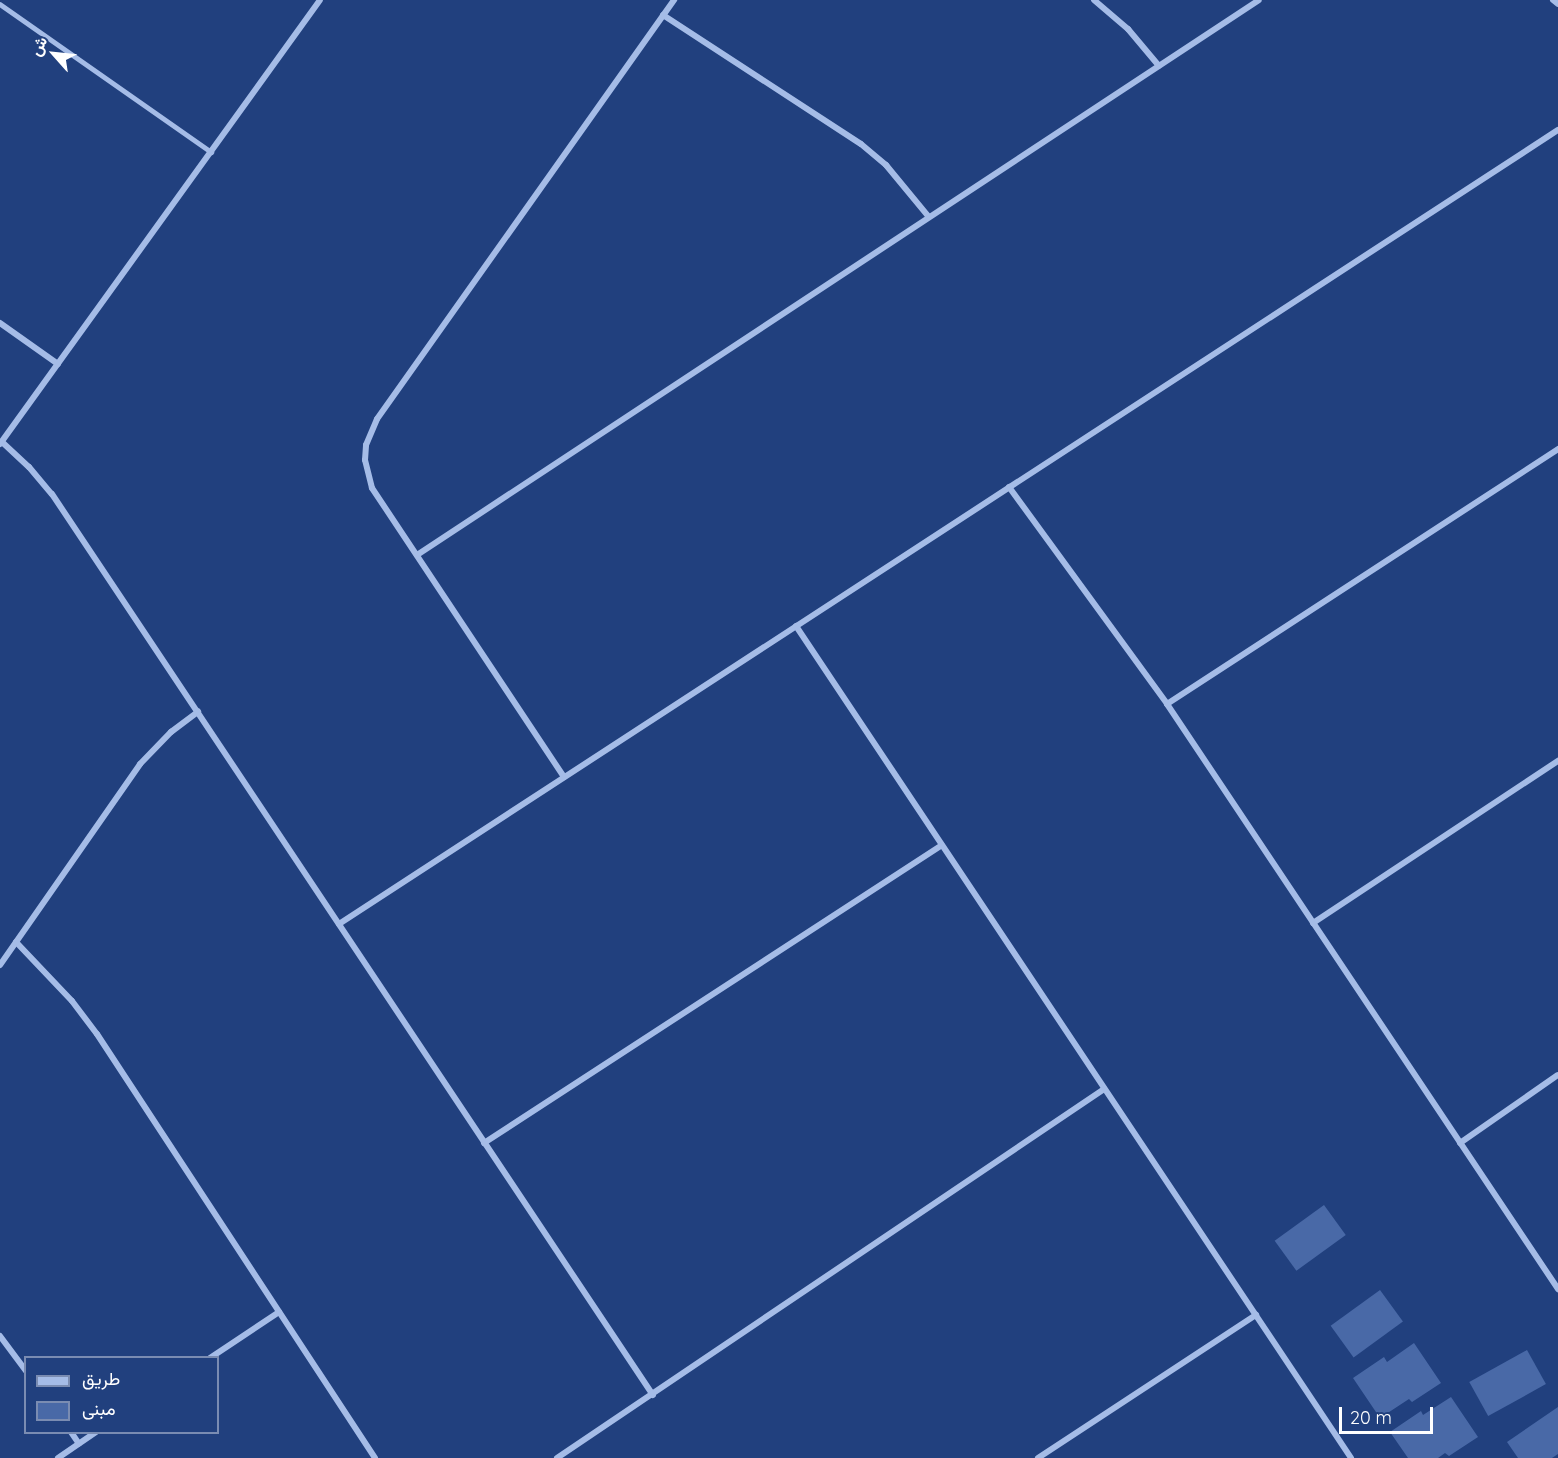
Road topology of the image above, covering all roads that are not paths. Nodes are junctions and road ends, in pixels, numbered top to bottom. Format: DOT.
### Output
graph roads {
  1 [pos="320,0"];
  2 [pos="674,0"];
  3 [pos="1094,0"];
  4 [pos="1259,0"];
  5 [pos="1553,0"];
  6 [pos="0,4"];
  7 [pos="1558,4"];
  8 [pos="663,15"];
  9 [pos="1159,66"];
  10 [pos="1558,130"];
  11 [pos="211,152"];
  12 [pos="928,216"];
  13 [pos="0,323"];
  14 [pos="58,364"];
  15 [pos="1,443"];
  16 [pos="1558,449"];
  17 [pos="1009,487"];
  18 [pos="417,555"];
  19 [pos="796,626"];
  20 [pos="1167,704"];
  21 [pos="198,712"];
  22 [pos="1558,760"];
  23 [pos="564,777"];
  24 [pos="942,845"];
  25 [pos="1313,923"];
  26 [pos="339,924"];
  27 [pos="16,942"];
  28 [pos="0,965"];
  29 [pos="1558,1075"];
  30 [pos="1104,1089"];
  31 [pos="484,1143"];
  32 [pos="1460,1143"];
  33 [pos="1558,1290"];
  34 [pos="279,1312"];
  35 [pos="1256,1315"];
  36 [pos="0,1336"];
  37 [pos="213,1356"];
  38 [pos="24,1368"];
  39 [pos="653,1395"];
  40 [pos="72,1434"];
  41 [pos="93,1434"];
  42 [pos="79,1444"];
  43 [pos="58,1458"];
  44 [pos="375,1458"];
  45 [pos="557,1458"];
  46 [pos="1038,1458"];
  47 [pos="1351,1458"];
  1 -- 11 [label="street"];
  2 -- 8 [label="street"];
  3 -- 9 [label="street"];
  4 -- 9 [label="street"];
  5 -- 7 [label="street"];
  6 -- 11 [label="lane"];
  8 -- 12 [label="street"];
  8 -- 18 [label="street"];
  9 -- 12 [label="street"];
  10 -- 17 [label="street"];
  11 -- 14 [label="street"];
  12 -- 18 [label="street"];
  13 -- 14 [label="street"];
  14 -- 15 [label="street"];
  15 -- 21 [label="street"];
  16 -- 20 [label="street"];
  17 -- 19 [label="street"];
  17 -- 20 [label="street"];
  18 -- 23 [label="street"];
  19 -- 23 [label="street"];
  19 -- 24 [label="street"];
  20 -- 25 [label="street"];
  21 -- 26 [label="street"];
  21 -- 27 [label="street"];
  22 -- 25 [label="street"];
  23 -- 26 [label="street"];
  24 -- 30 [label="street"];
  24 -- 31 [label="street"];
  25 -- 32 [label="street"];
  26 -- 31 [label="street"];
  27 -- 28 [label="street"];
  27 -- 34 [label="street"];
  29 -- 32 [label="street"];
  30 -- 35 [label="street"];
  30 -- 39 [label="street"];
  31 -- 39 [label="street"];
  32 -- 33 [label="street"];
  34 -- 37 [label="street"];
  34 -- 44 [label="street"];
  35 -- 46 [label="street"];
  35 -- 47 [label="street"];
  36 -- 38 [label="street"];
  39 -- 45 [label="street"];
  40 -- 42 [label="street"];
  41 -- 42 [label="street"];
  42 -- 43 [label="street"];
}
